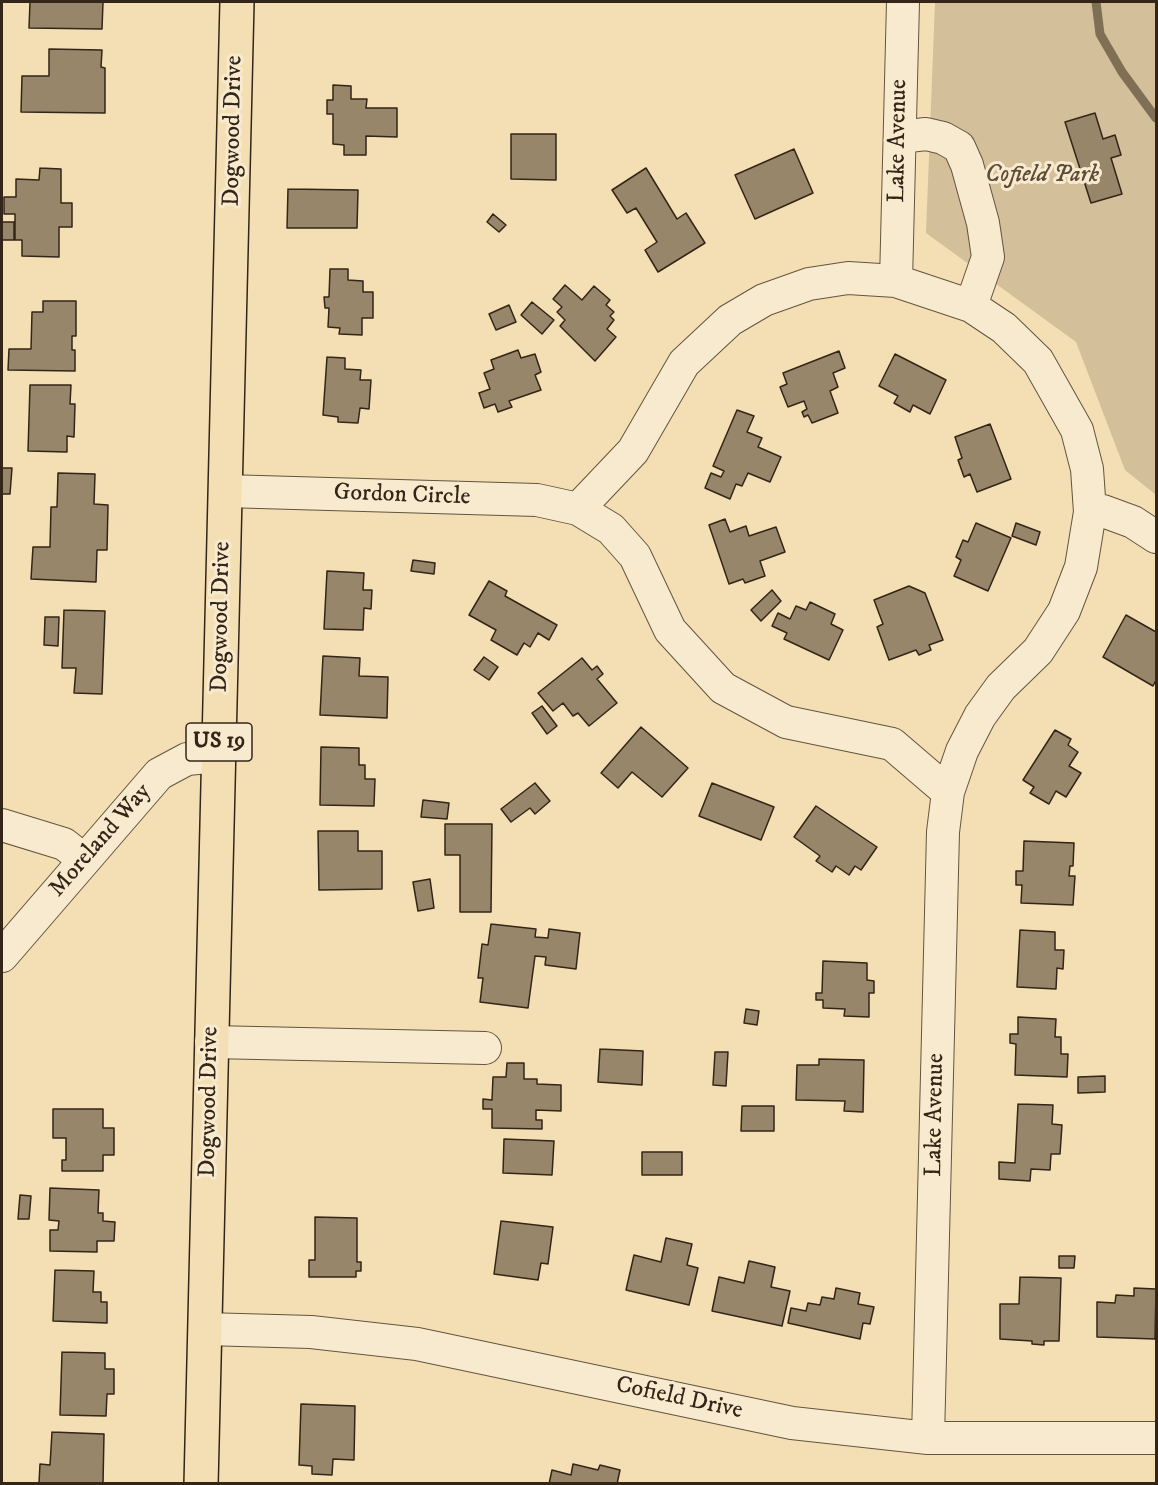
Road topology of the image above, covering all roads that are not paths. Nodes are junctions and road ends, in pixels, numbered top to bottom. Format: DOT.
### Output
graph roads {
  1 [pos="237,2"];
  2 [pos="903,2"];
  3 [pos="900,136"];
  4 [pos="896,281"];
  5 [pos="971,306"];
  6 [pos="225,491"];
  7 [pos="578,509"];
  8 [pos="1090,512"];
  9 [pos="1156,537"];
  10 [pos="219,756"];
  11 [pos="948,792"];
  12 [pos="2,825"];
  13 [pos="83,859"];
  14 [pos="2,956"];
  15 [pos="212,1042"];
  16 [pos="485,1048"];
  17 [pos="205,1329"];
  18 [pos="928,1438"];
  19 [pos="1156,1438"];
  20 [pos="201,1484"];
  1 -- 6 [label="main road, Dogwood Drive / US 19"];
  2 -- 3 [label="street, Lake Avenue"];
  3 -- 4 [label="street, Lake Avenue"];
  3 -- 5 [label="street"];
  4 -- 5 [label="street, Lake Avenue"];
  4 -- 7 [label="street, Lake Avenue"];
  5 -- 8 [label="street, Lake Avenue"];
  6 -- 7 [label="street, Gordon Circle"];
  6 -- 10 [label="main road, Dogwood Drive / US 19"];
  7 -- 11 [label="street, Gordon Circle"];
  8 -- 9 [label="street"];
  8 -- 11 [label="street, Lake Avenue"];
  10 -- 13 [label="street, Moreland Way"];
  10 -- 15 [label="main road, Dogwood Drive / US 19"];
  11 -- 18 [label="street, Lake Avenue"];
  12 -- 13 [label="street"];
  13 -- 14 [label="street, Moreland Way"];
  15 -- 16 [label="street"];
  15 -- 17 [label="main road, Dogwood Drive / US 19"];
  17 -- 18 [label="street, Cofield Drive"];
  17 -- 20 [label="main road, Dogwood Drive / US 19"];
  18 -- 19 [label="street, Cofield Drive"];
}
